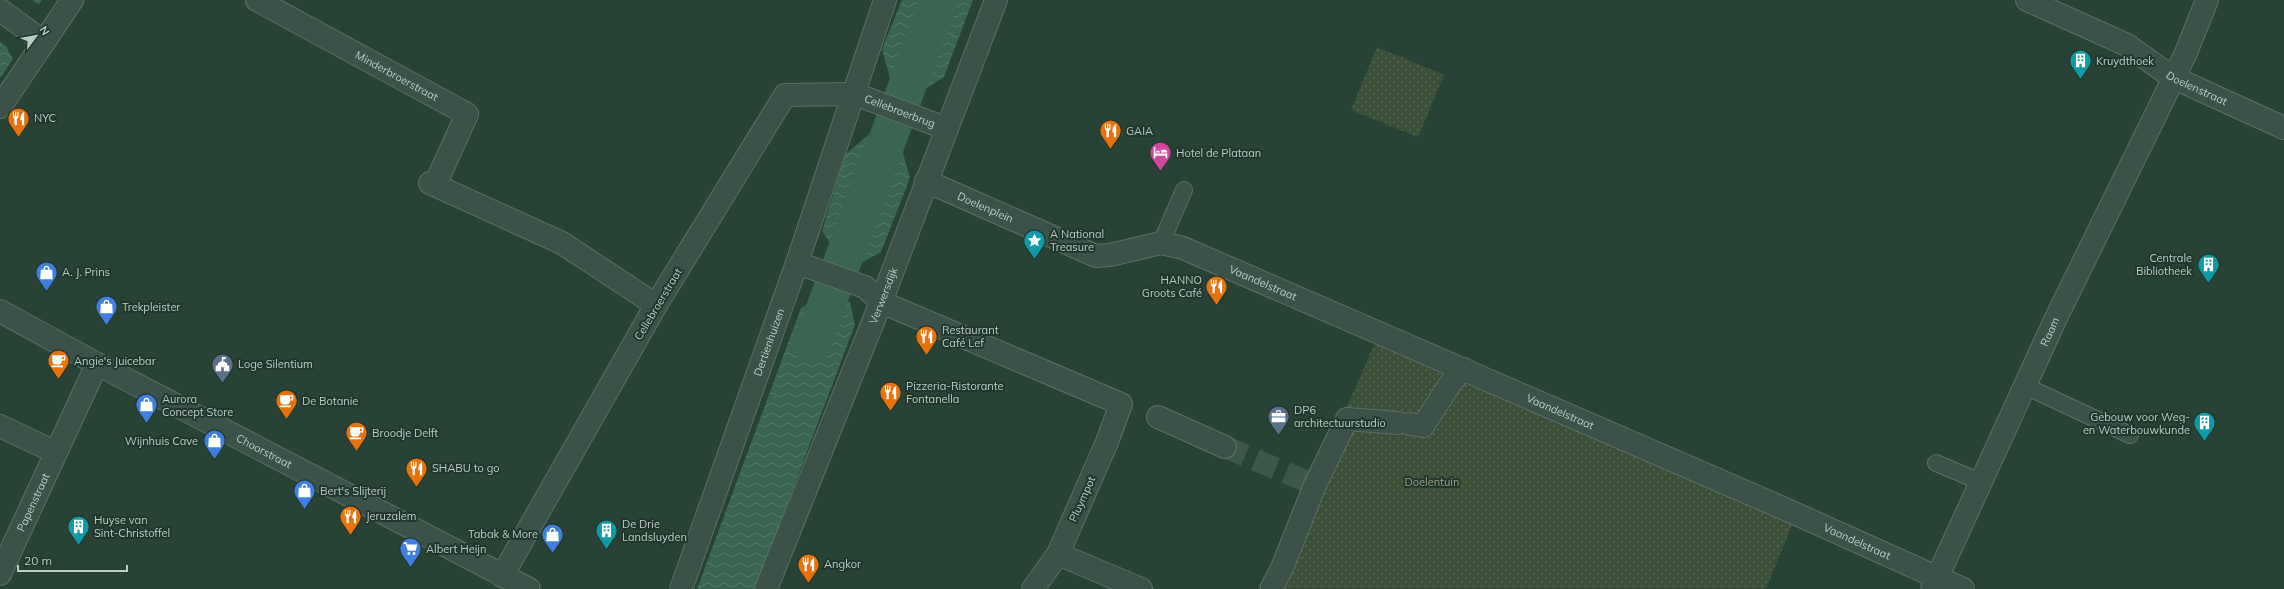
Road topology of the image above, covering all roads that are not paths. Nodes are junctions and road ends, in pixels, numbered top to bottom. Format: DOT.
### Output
graph roads {
  1 [pos="72,0"];
  2 [pos="257,0"];
  3 [pos="885,0"];
  4 [pos="996,0"];
  5 [pos="2027,0"];
  6 [pos="2207,0"];
  7 [pos="0,10"];
  8 [pos="39,38"];
  9 [pos="2172,77"];
  10 [pos="865,98"];
  11 [pos="0,107"];
  12 [pos="945,128"];
  13 [pos="2284,128"];
  14 [pos="926,181"];
  15 [pos="1184,190"];
  16 [pos="1161,243"];
  17 [pos="1183,248"];
  18 [pos="797,263"];
  19 [pos="880,302"];
  20 [pos="656,305"];
  21 [pos="0,311"];
  22 [pos="97,364"];
  23 [pos="1464,369"];
  24 [pos="2025,386"];
  25 [pos="1158,417"];
  26 [pos="0,426"];
  27 [pos="2130,435"];
  28 [pos="1225,447"];
  29 [pos="55,452"];
  30 [pos="1936,463"];
  31 [pos="1981,482"];
  32 [pos="1058,554"];
  33 [pos="0,574"];
  34 [pos="502,576"];
  35 [pos="1935,583"];
  36 [pos="529,589"];
  37 [pos="681,589"];
  38 [pos="766,589"];
  39 [pos="1034,589"];
  40 [pos="1141,589"];
  41 [pos="1271,589"];
  42 [pos="1963,589"];
  1 -- 8 [label="street"];
  2 -- 20 [label="street, Minderbroerstraat"];
  3 -- 10 [label="street"];
  4 -- 12 [label="street, Verwersdijk"];
  5 -- 9 [label="street, Doelenstraat"];
  6 -- 9 [label="street, Raam"];
  7 -- 8 [label="street"];
  8 -- 11 [label="street"];
  9 -- 13 [label="street, Doelenstraat"];
  9 -- 24 [label="street, Raam"];
  10 -- 12 [label="street, Cellebroerbrug"];
  10 -- 18 [label="street, Dertienhuizen"];
  10 -- 20 [label="street, Cellebroerstraat"];
  12 -- 14 [label="street, Verwersdijk"];
  14 -- 16 [label="street, Doelenplein"];
  14 -- 19 [label="street, Verwersdijk"];
  15 -- 16 [label="lane"];
  16 -- 17 [label="street, Doelenplein"];
  17 -- 23 [label="street, Vaandelstraat"];
  18 -- 19 [label="street"];
  18 -- 37 [label="street, Dertienhuizen"];
  19 -- 32 [label="street, Pluympot"];
  19 -- 38 [label="street, Verwersdijk"];
  20 -- 34 [label="street, Cellebroerstraat"];
  21 -- 22 [label="street, Choorstraat"];
  22 -- 29 [label="street, Papenstraat"];
  22 -- 34 [label="street, Choorstraat"];
  23 -- 35 [label="street, Vaandelstraat"];
  23 -- 41 [label="street"];
  24 -- 27 [label="lane"];
  24 -- 31 [label="street, Raam"];
  25 -- 28 [label="street"];
  26 -- 29 [label="street"];
  29 -- 33 [label="street, Papenstraat"];
  30 -- 31 [label="lane"];
  31 -- 35 [label="street, Raam"];
  32 -- 39 [label="street, Pluympot"];
  32 -- 40 [label="street"];
  34 -- 36 [label="street, Choorstraat"];
  35 -- 42 [label="street, Vaandelstraat"];
}
